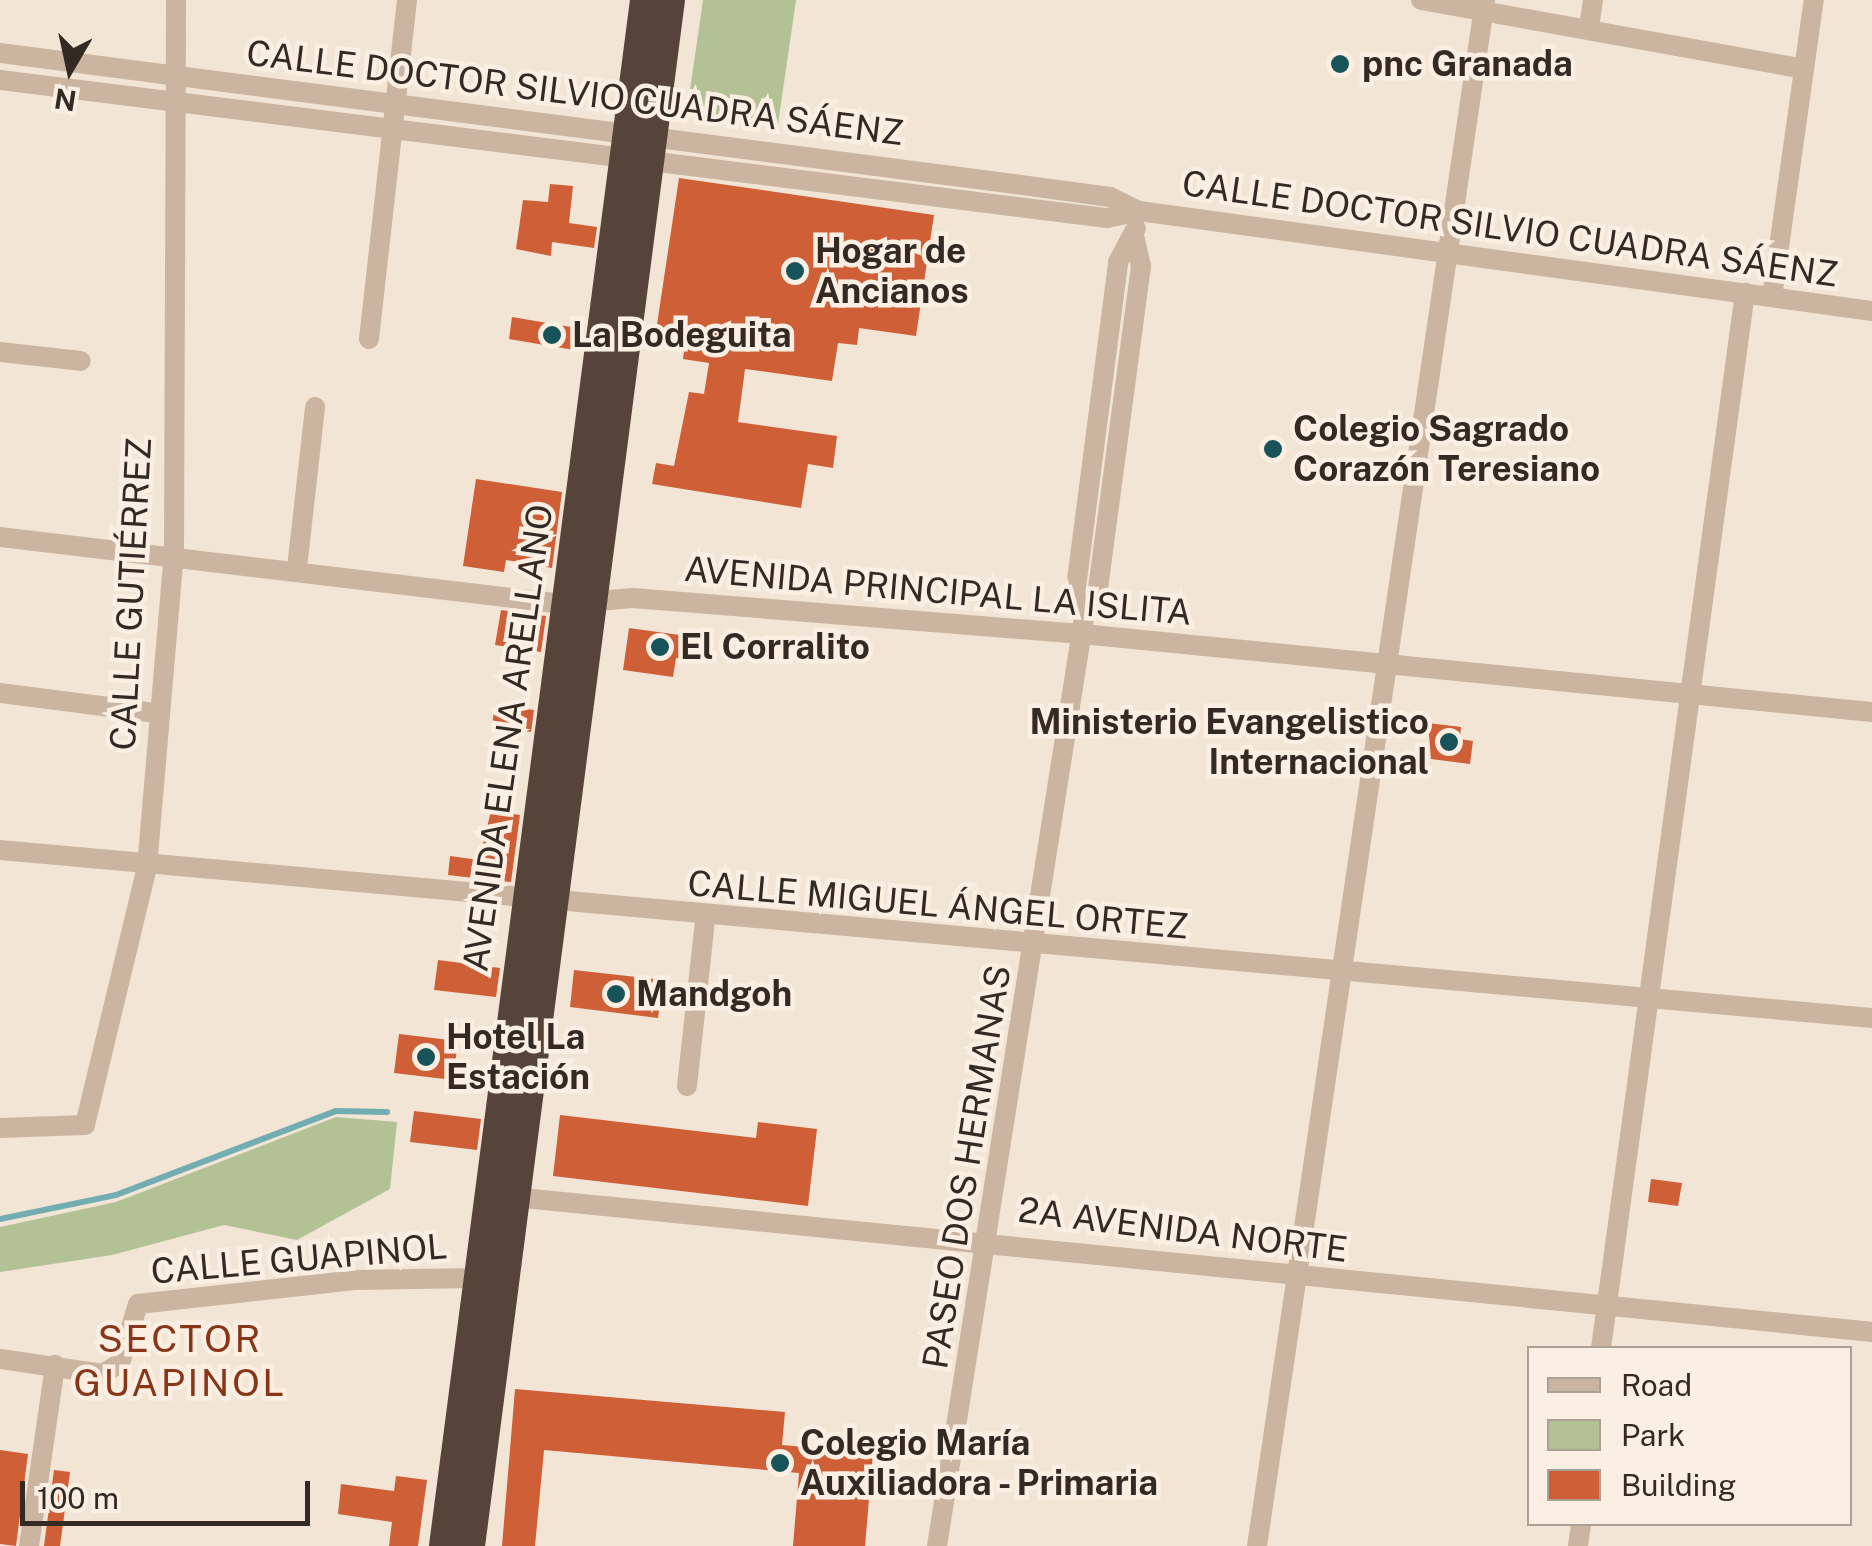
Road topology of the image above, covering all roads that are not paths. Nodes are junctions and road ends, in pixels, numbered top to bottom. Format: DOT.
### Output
graph roads {
  1 [pos="176,0"];
  2 [pos="407,0"];
  3 [pos="1421,0"];
  4 [pos="1594,0"];
  5 [pos="1814,0"];
  6 [pos="657,1"];
  7 [pos="1484,6"];
  8 [pos="1588,28"];
  9 [pos="0,52"];
  10 [pos="1804,68"];
  11 [pos="174,74"];
  12 [pos="0,80"];
  13 [pos="282,87"];
  14 [pos="174,97"];
  15 [pos="395,100"];
  16 [pos="280,110"];
  17 [pos="393,123"];
  18 [pos="639,143"];
  19 [pos="840,160"];
  20 [pos="836,181"];
  21 [pos="1012,194"];
  22 [pos="1139,211"];
  23 [pos="1448,253"];
  24 [pos="1745,294"];
  25 [pos="1772,297"];
  26 [pos="1872,311"];
  27 [pos="369,339"];
  28 [pos="0,352"];
  29 [pos="81,361"];
  30 [pos="315,407"];
  31 [pos="0,537"];
  32 [pos="174,552"];
  33 [pos="298,568"];
  34 [pos="576,601"];
  35 [pos="1083,626"];
  36 [pos="1389,664"];
  37 [pos="0,693"];
  38 [pos="1687,693"];
  39 [pos="1872,712"];
  40 [pos="158,713"];
  41 [pos="0,850"];
  42 [pos="146,867"];
  43 [pos="536,904"];
  44 [pos="705,919"];
  45 [pos="1034,948"];
  46 [pos="1345,968"];
  47 [pos="1649,997"];
  48 [pos="1872,1018"];
  49 [pos="687,1086"];
  50 [pos="0,1128"];
  51 [pos="499,1195"];
  52 [pos="992,1240"];
  53 [pos="1294,1276"];
  54 [pos="475,1278"];
  55 [pos="1606,1310"];
  56 [pos="1872,1332"];
  57 [pos="1602,1346"];
  58 [pos="480,1357"];
  59 [pos="0,1359"];
  60 [pos="56,1366"];
  61 [pos="29,1546"];
  62 [pos="444,1546"];
  63 [pos="470,1546"];
  64 [pos="937,1546"];
  65 [pos="1257,1546"];
  1 -- 11 [label="street, CALLE GUTIÉRREZ"];
  2 -- 15 [label="street"];
  3 -- 7 [label="street"];
  4 -- 8 [label="street"];
  5 -- 10 [label="street"];
  6 -- 18 [label="highway, AVENIDA ELENA ARELLANO"];
  7 -- 8 [label="street"];
  7 -- 23 [label="street"];
  8 -- 10 [label="street"];
  9 -- 11 [label="street, CALLE DOCTOR SILVIO CUADRA SÁENZ"];
  10 -- 25 [label="street"];
  11 -- 13 [label="street, CALLE DOCTOR SILVIO CUADRA SÁENZ"];
  11 -- 14 [label="street, CALLE GUTIÉRREZ"];
  12 -- 14 [label="street, CALLE DOCTOR SILVIO CUADRA SÁENZ"];
  13 -- 15 [label="street, CALLE DOCTOR SILVIO CUADRA SÁENZ"];
  13 -- 16 [label="street"];
  14 -- 16 [label="street, CALLE DOCTOR SILVIO CUADRA SÁENZ"];
  14 -- 32 [label="street, CALLE GUTIÉRREZ"];
  15 -- 17 [label="street"];
  15 -- 18 [label="street, CALLE DOCTOR SILVIO CUADRA SÁENZ"];
  16 -- 17 [label="street, CALLE DOCTOR SILVIO CUADRA SÁENZ"];
  17 -- 18 [label="street, CALLE DOCTOR SILVIO CUADRA SÁENZ"];
  17 -- 27 [label="street"];
  18 -- 19 [label="street, CALLE DOCTOR SILVIO CUADRA SÁENZ"];
  18 -- 20 [label="street, CALLE DOCTOR SILVIO CUADRA SÁENZ"];
  18 -- 34 [label="highway, AVENIDA ELENA ARELLANO"];
  19 -- 20 [label="street"];
  19 -- 21 [label="street, CALLE DOCTOR SILVIO CUADRA SÁENZ"];
  20 -- 21 [label="street, CALLE DOCTOR SILVIO CUADRA SÁENZ"];
  21 -- 22 [label="street, CALLE DOCTOR SILVIO CUADRA SÁENZ"];
  22 -- 23 [label="street, CALLE DOCTOR SILVIO CUADRA SÁENZ"];
  22 -- 35 [label="street, PASEO DOS HERMANAS"];
  23 -- 24 [label="street, CALLE DOCTOR SILVIO CUADRA SÁENZ"];
  23 -- 36 [label="street"];
  24 -- 25 [label="street, CALLE DOCTOR SILVIO CUADRA SÁENZ"];
  24 -- 38 [label="street"];
  25 -- 26 [label="street, CALLE DOCTOR SILVIO CUADRA SÁENZ"];
  28 -- 29 [label="street"];
  30 -- 33 [label="street"];
  31 -- 32 [label="street, AVENIDA PRINCIPAL LA ISLITA"];
  32 -- 33 [label="street, AVENIDA PRINCIPAL LA ISLITA"];
  32 -- 40 [label="street, CALLE GUTIÉRREZ"];
  33 -- 34 [label="street, AVENIDA PRINCIPAL LA ISLITA"];
  34 -- 35 [label="street, AVENIDA PRINCIPAL LA ISLITA"];
  34 -- 43 [label="highway, AVENIDA ELENA ARELLANO"];
  35 -- 36 [label="street, AVENIDA PRINCIPAL LA ISLITA"];
  35 -- 45 [label="street, PASEO DOS HERMANAS"];
  36 -- 38 [label="street, AVENIDA PRINCIPAL LA ISLITA"];
  36 -- 46 [label="street"];
  37 -- 40 [label="street"];
  38 -- 39 [label="street, AVENIDA PRINCIPAL LA ISLITA"];
  38 -- 47 [label="street"];
  40 -- 42 [label="street, CALLE GUTIÉRREZ"];
  41 -- 42 [label="street, CALLE MIGUEL ÁNGEL ORTEZ"];
  42 -- 43 [label="street, CALLE MIGUEL ÁNGEL ORTEZ"];
  42 -- 50 [label="street, CALLE GUTIÉRREZ"];
  43 -- 44 [label="street, CALLE MIGUEL ÁNGEL ORTEZ"];
  43 -- 51 [label="highway, AVENIDA ELENA ARELLANO"];
  44 -- 45 [label="street, CALLE MIGUEL ÁNGEL ORTEZ"];
  44 -- 49 [label="street"];
  45 -- 46 [label="street, CALLE MIGUEL ÁNGEL ORTEZ"];
  45 -- 52 [label="street, PASEO DOS HERMANAS"];
  46 -- 47 [label="street, CALLE MIGUEL ÁNGEL ORTEZ"];
  46 -- 53 [label="street"];
  47 -- 48 [label="street, CALLE MIGUEL ÁNGEL ORTEZ"];
  47 -- 55 [label="street"];
  51 -- 52 [label="street, 2A AVENIDA NORTE"];
  51 -- 54 [label="highway, AVENIDA ELENA ARELLANO"];
  51 -- 58 [label="highway, AVENIDA ELENA ARELLANO"];
  52 -- 53 [label="street, 2A AVENIDA NORTE"];
  52 -- 64 [label="street, PASEO DOS HERMANAS"];
  53 -- 55 [label="street, 2A AVENIDA NORTE"];
  53 -- 65 [label="street"];
  54 -- 58 [label="highway, AVENIDA ELENA ARELLANO"];
  54 -- 60 [label="street, CALLE GUAPINOL"];
  55 -- 56 [label="street, 2A AVENIDA NORTE"];
  55 -- 57 [label="street"];
  58 -- 62 [label="highway, AVENIDA ELENA ARELLANO"];
  58 -- 63 [label="highway, AVENIDA ELENA ARELLANO"];
  59 -- 60 [label="street, CALLE GUAPINOL"];
  60 -- 61 [label="street"];
}
